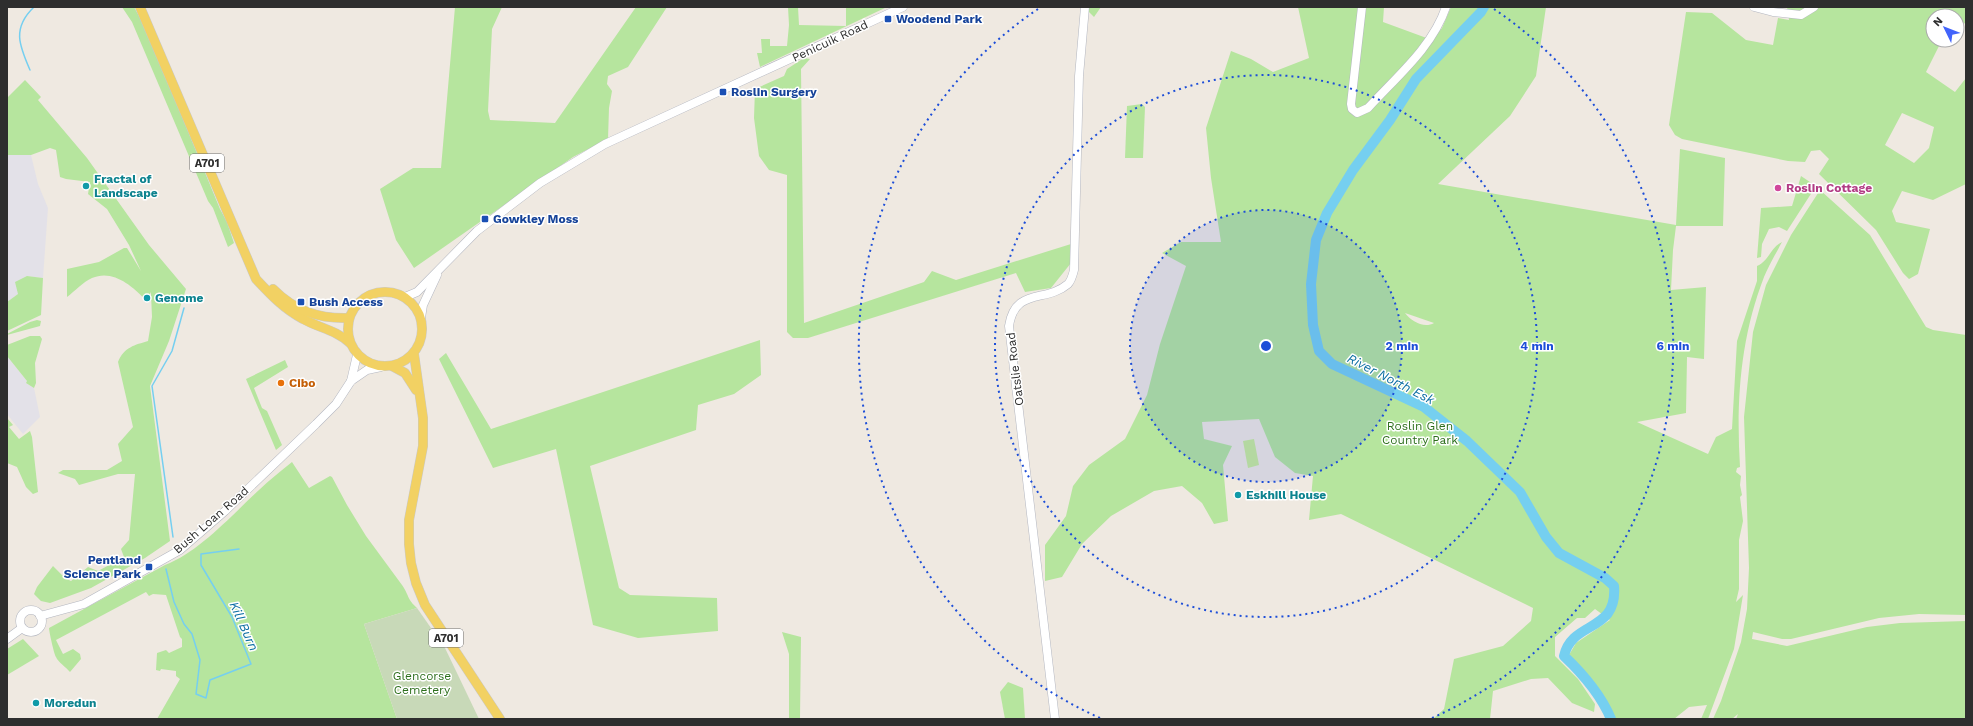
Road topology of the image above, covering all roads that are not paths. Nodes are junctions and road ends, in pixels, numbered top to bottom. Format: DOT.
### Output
graph roads {
  1 [pos="140,7"];
  2 [pos="903,7"];
  3 [pos="1085,7"];
  4 [pos="1362,7"];
  5 [pos="1446,7"];
  6 [pos="1754,7"];
  7 [pos="1814,7"];
  8 [pos="248,261"];
  9 [pos="439,270"];
  10 [pos="404,297"];
  11 [pos="349,318"];
  12 [pos="421,318"];
  13 [pos="350,343"];
  14 [pos="414,354"];
  15 [pos="357,355"];
  16 [pos="392,366"];
  17 [pos="381,367"];
  18 [pos="351,381"];
  19 [pos="421,400"];
  20 [pos="40,616"];
  21 [pos="22,628"];
  22 [pos="7,639"];
  23 [pos="498,717"];
  24 [pos="1055,719"];
  1 -- 8 [label="main road, A701"];
  2 -- 9 [label="street, Penicuik Road"];
  3 -- 24 [label="street, Oatslie Road"];
  4 -- 5 [label="street"];
  6 -- 7 [label="street"];
  8 -- 11 [label="main road, A701"];
  8 -- 13 [label="main road, A701"];
  9 -- 10 [label="street, Penicuik Road"];
  9 -- 12 [label="street"];
  10 -- 11 [label="main road"];
  10 -- 12 [label="main road"];
  11 -- 13 [label="main road, A701"];
  12 -- 14 [label="main road"];
  13 -- 15 [label="main road, A701"];
  14 -- 16 [label="main road, A701"];
  14 -- 19 [label="main road, A701"];
  15 -- 17 [label="main road, A701"];
  15 -- 18 [label="street, Bush Loan Road"];
  16 -- 17 [label="main road, A701"];
  16 -- 19 [label="main road, A701"];
  17 -- 18 [label="street, Bush Loan Road"];
  18 -- 20 [label="street, Bush Loan Road"];
  19 -- 23 [label="main road, A701"];
  20 -- 21 [label="street"];
  20 -- 21 [label="street"];
  21 -- 22 [label="street"];
}
